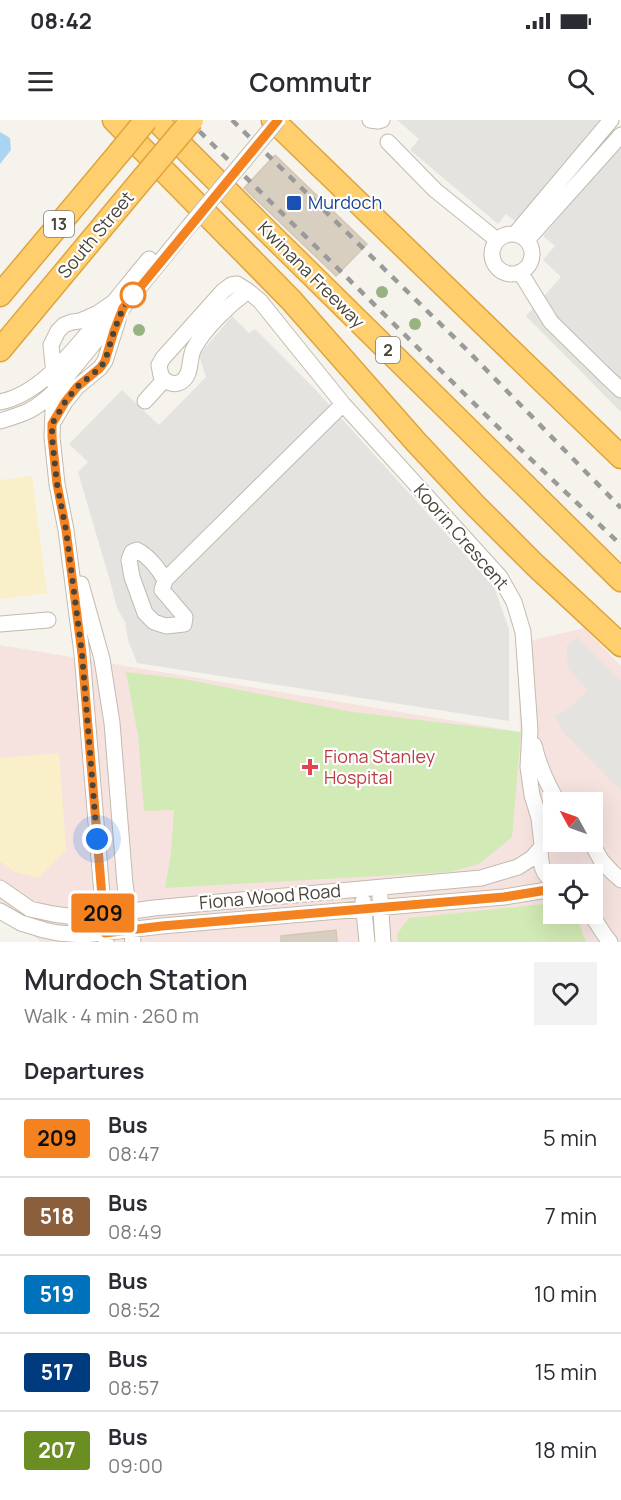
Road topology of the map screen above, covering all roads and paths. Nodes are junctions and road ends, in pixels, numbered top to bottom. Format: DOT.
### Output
graph roads {
  1 [pos="114,120"];
  2 [pos="146,120"];
  3 [pos="156,120"];
  4 [pos="192,120"];
  5 [pos="265,120"];
  6 [pos="273,120"];
  7 [pos="278,120"];
  8 [pos="370,120"];
  9 [pos="382,120"];
  10 [pos="611,120"];
  11 [pos="621,135"];
  12 [pos="388,142"];
  13 [pos="569,193"];
  14 [pos="549,194"];
  15 [pos="187,222"];
  16 [pos="521,237"];
  17 [pos="497,240"];
  18 [pos="520,272"];
  19 [pos="248,291"];
  20 [pos="0,295"];
  21 [pos="118,305"];
  22 [pos="92,327"];
  23 [pos="51,345"];
  24 [pos="0,350"];
  25 [pos="107,354"];
  26 [pos="58,368"];
  27 [pos="90,375"];
  28 [pos="164,380"];
  29 [pos="30,389"];
  30 [pos="621,390"];
  31 [pos="56,393"];
  32 [pos="146,401"];
  33 [pos="0,402"];
  34 [pos="343,404"];
  35 [pos="0,421"];
  36 [pos="52,424"];
  37 [pos="621,458"];
  38 [pos="66,530"];
  39 [pos="165,580"];
  40 [pos="621,580"];
  41 [pos="48,620"];
  42 [pos="0,624"];
  43 [pos="621,645"];
  44 [pos="530,730"];
  45 [pos="552,792"];
  46 [pos="543,835"];
  47 [pos="543,846"];
  48 [pos="544,852"];
  49 [pos="597,852"];
  50 [pos="543,870"];
  51 [pos="621,880"];
  52 [pos="0,888"];
  53 [pos="379,888"];
  54 [pos="362,889"];
  55 [pos="543,891"];
  56 [pos="381,907"];
  57 [pos="363,909"];
  58 [pos="0,911"];
  59 [pos="128,912"];
  60 [pos="103,915"];
  61 [pos="594,924"];
  62 [pos="598,924"];
  63 [pos="132,936"];
  64 [pos="106,937"];
  65 [pos="367,942"];
  66 [pos="383,942"];
  67 [pos="593,942"];
  68 [pos="610,942"];
  1 -- 43 [label="highway"];
  2 -- 20 [label="highway, South Street / 13, bridge"];
  3 -- 40 [label="highway, Kwinana Freeway / 2"];
  4 -- 24 [label="highway, South Street / 13, bridge"];
  5 -- 15 [label="street"];
  6 -- 37 [label="highway"];
  7 -- 15 [label="street, bridge"];
  8 -- 9 [label="street"];
  10 -- 14 [label="street"];
  11 -- 13 [label="street"];
  12 -- 17 [label="street"];
  13 -- 14 [label="street"];
  13 -- 16 [label="street"];
  14 -- 16 [label="street"];
  15 -- 21 [label="street"];
  16 -- 17 [label="street"];
  16 -- 18 [label="street"];
  17 -- 18 [label="street"];
  18 -- 30 [label="street"];
  19 -- 28 [label="street"];
  19 -- 28 [label="street"];
  19 -- 34 [label="street, Koorin Crescent"];
  21 -- 22 [label="street"];
  21 -- 22 [label="street"];
  21 -- 25 [label="street"];
  22 -- 23 [label="street"];
  22 -- 25 [label="street"];
  22 -- 26 [label="street"];
  23 -- 26 [label="street"];
  23 -- 29 [label="street"];
  25 -- 27 [label="street"];
  26 -- 27 [label="street"];
  26 -- 29 [label="street"];
  26 -- 31 [label="street"];
  27 -- 31 [label="street"];
  27 -- 36 [label="street"];
  28 -- 32 [label="street"];
  29 -- 33 [label="street"];
  31 -- 35 [label="street"];
  31 -- 36 [label="street"];
  34 -- 39 [label="street"];
  34 -- 44 [label="street, Koorin Crescent"];
  36 -- 38 [label="street"];
  38 -- 59 [label="street"];
  38 -- 60 [label="street"];
  39 -- 39 [label="street"];
  41 -- 42 [label="street"];
  44 -- 45 [label="street, Koorin Crescent"];
  44 -- 46 [label="street, Koorin Crescent"];
  47 -- 53 [label="street, Fiona Wood Road"];
  48 -- 50 [label="street"];
  49 -- 51 [label="street"];
  52 -- 60 [label="street, Fiona Wood Road"];
  53 -- 54 [label="street, Fiona Wood Road"];
  53 -- 56 [label="street"];
  54 -- 57 [label="street"];
  54 -- 59 [label="street, Fiona Wood Road"];
  55 -- 56 [label="street, Fiona Wood Road"];
  56 -- 57 [label="street, Fiona Wood Road"];
  56 -- 66 [label="street"];
  57 -- 63 [label="street, Fiona Wood Road"];
  57 -- 65 [label="street"];
  58 -- 64 [label="street, Fiona Wood Road"];
  59 -- 60 [label="street, Fiona Wood Road"];
  59 -- 63 [label="street"];
  60 -- 64 [label="street"];
  61 -- 67 [label="street"];
  62 -- 68 [label="street"];
  63 -- 64 [label="street, Fiona Wood Road"];
}
